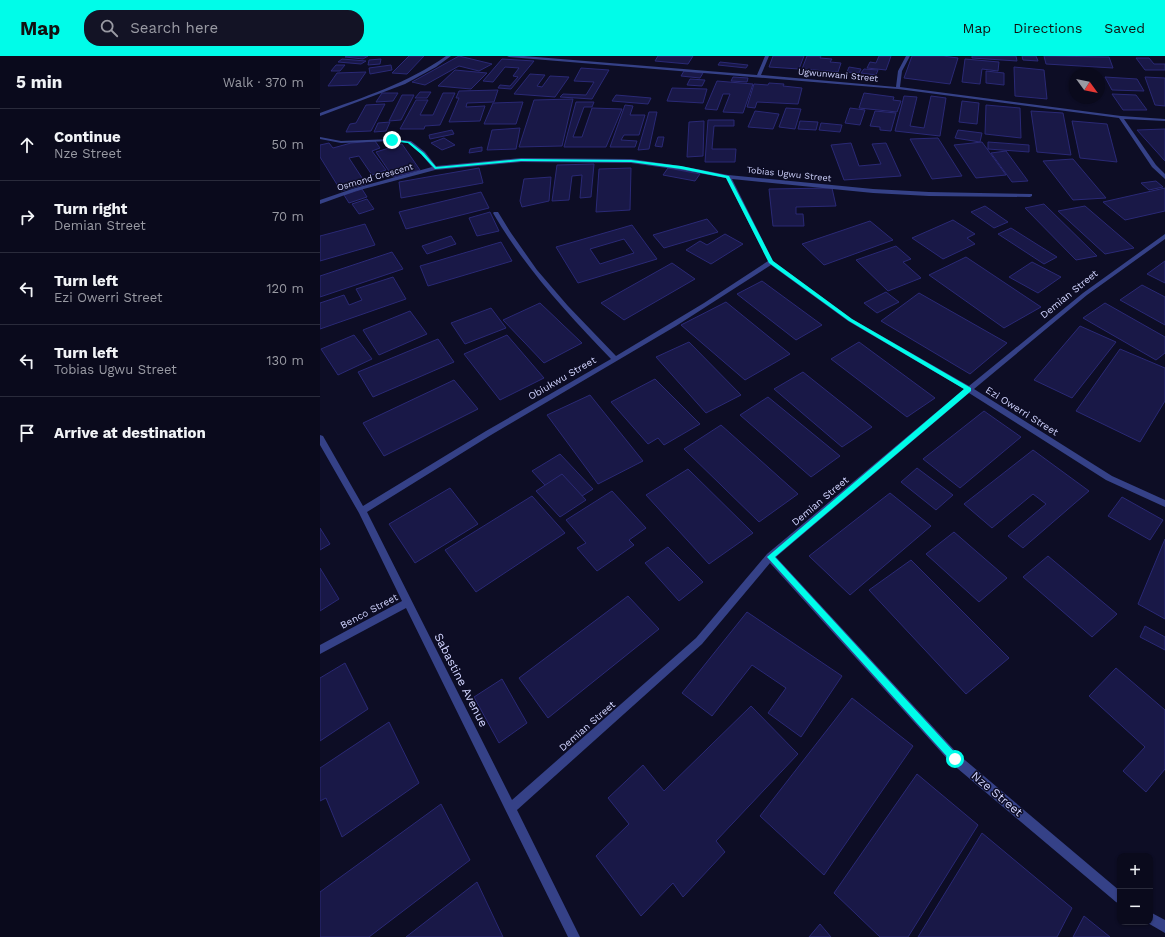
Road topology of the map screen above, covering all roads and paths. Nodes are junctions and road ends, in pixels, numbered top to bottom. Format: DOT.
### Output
graph roads {
  1 [pos="449,56"];
  2 [pos="509,56"];
  3 [pos="583,56"];
  4 [pos="767,56"];
  5 [pos="908,56"];
  6 [pos="576,62"];
  7 [pos="758,77"];
  8 [pos="898,88"];
  9 [pos="320,115"];
  10 [pos="1122,117"];
  11 [pos="1165,120"];
  12 [pos="320,138"];
  13 [pos="435,168"];
  14 [pos="728,177"];
  15 [pos="1165,177"];
  16 [pos="1030,195"];
  17 [pos="320,202"];
  18 [pos="496,213"];
  19 [pos="1165,236"];
  20 [pos="771,262"];
  21 [pos="615,359"];
  22 [pos="968,389"];
  23 [pos="320,438"];
  24 [pos="1165,504"];
  25 [pos="362,511"];
  26 [pos="770,557"];
  27 [pos="407,603"];
  28 [pos="320,650"];
  29 [pos="511,808"];
  30 [pos="1117,895"];
  31 [pos="1153,920"];
  32 [pos="1165,927"];
  33 [pos="574,937"];
  1 -- 9 [label="street"];
  2 -- 6 [label="street, Ugwunwani Street"];
  3 -- 6 [label="street"];
  4 -- 7 [label="street"];
  5 -- 8 [label="street"];
  6 -- 7 [label="street, Ugwunwani Street"];
  7 -- 8 [label="street, Ugwunwani Street"];
  8 -- 10 [label="street, Ugwunwani Street"];
  10 -- 11 [label="street, Ugwunwani Street"];
  10 -- 15 [label="street"];
  12 -- 13 [label="street"];
  13 -- 14 [label="street, Tobias Ugwu Street"];
  13 -- 17 [label="street, Osmond Crescent"];
  14 -- 16 [label="street, Tobias Ugwu Street"];
  14 -- 20 [label="street, Ezi Owerri Street"];
  18 -- 21 [label="street"];
  19 -- 22 [label="street, Demian Street"];
  20 -- 21 [label="street, Obiukwu Street"];
  20 -- 22 [label="street, Ezi Owerri Street"];
  21 -- 25 [label="street, Obiukwu Street"];
  22 -- 24 [label="street, Ezi Owerri Street"];
  22 -- 26 [label="street, Demian Street"];
  23 -- 25 [label="street, Sabastine Avenue"];
  25 -- 27 [label="street, Sabastine Avenue"];
  26 -- 29 [label="street, Demian Street"];
  26 -- 30 [label="street, Nze Street"];
  27 -- 28 [label="street, Benco Street"];
  27 -- 29 [label="street, Sabastine Avenue"];
  29 -- 33 [label="street, Sabastine Avenue"];
  31 -- 32 [label="street"];
}
